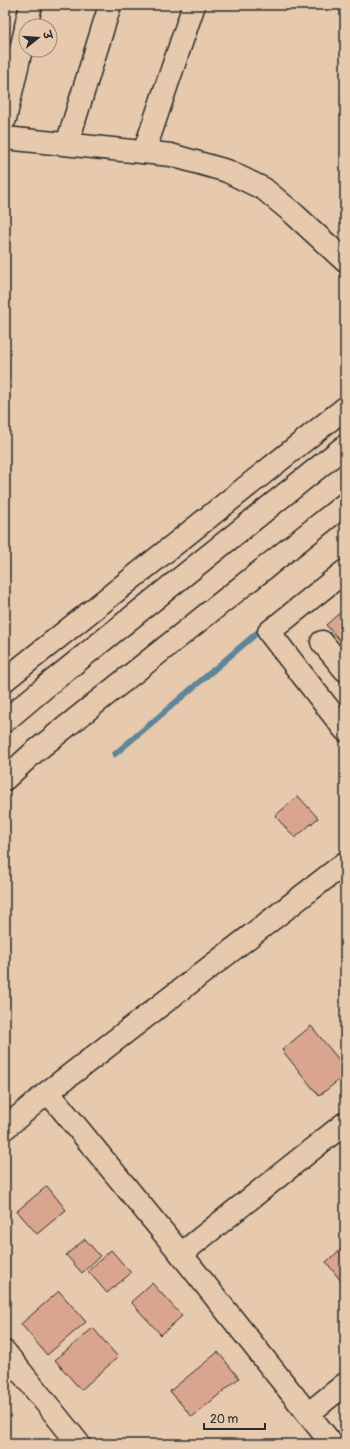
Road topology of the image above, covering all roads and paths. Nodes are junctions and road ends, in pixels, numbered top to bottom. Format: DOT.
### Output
graph roads {
  1 [pos="31,5"];
  2 [pos="110,5"];
  3 [pos="194,5"];
  4 [pos="28,18"];
  5 [pos="19,58"];
  6 [pos="5,119"];
  7 [pos="5,138"];
  8 [pos="67,144"];
  9 [pos="144,152"];
  10 [pos="345,261"];
  11 [pos="345,408"];
  12 [pos="345,446"];
  13 [pos="345,504"];
  14 [pos="345,571"];
  15 [pos="322,642"];
  16 [pos="345,670"];
  17 [pos="5,680"];
  18 [pos="5,721"];
  19 [pos="345,730"];
  20 [pos="5,779"];
  21 [pos="345,863"];
  22 [pos="48,1092"];
  23 [pos="345,1123"];
  24 [pos="5,1128"];
  25 [pos="181,1254"];
  26 [pos="5,1352"];
  27 [pos="345,1384"];
  28 [pos="308,1414"];
  29 [pos="79,1444"];
  30 [pos="332,1444"];
  1 -- 4 [label="street"];
  2 -- 8 [label="street"];
  3 -- 9 [label="street"];
  5 -- 6 [label="street"];
  7 -- 8 [label="street"];
  8 -- 9 [label="street"];
  9 -- 10 [label="street"];
  11 -- 17 [label="street"];
  12 -- 18 [label="street"];
  13 -- 20 [label="street"];
  14 -- 19 [label="street"];
  15 -- 16 [label="street"];
  21 -- 22 [label="street"];
  22 -- 24 [label="street"];
  22 -- 25 [label="street"];
  23 -- 25 [label="street"];
  25 -- 28 [label="street"];
  26 -- 29 [label="street"];
  27 -- 28 [label="street"];
  28 -- 30 [label="street"];
}
